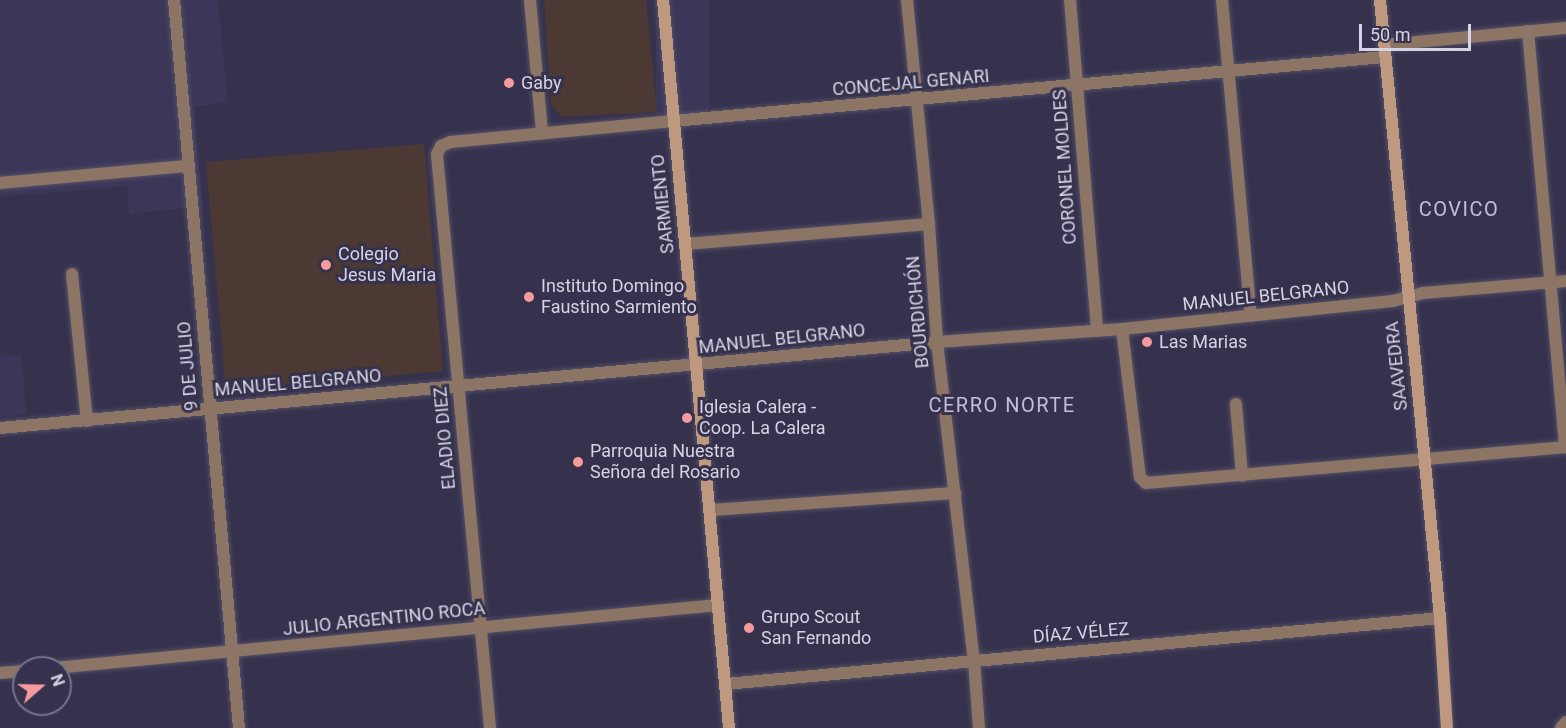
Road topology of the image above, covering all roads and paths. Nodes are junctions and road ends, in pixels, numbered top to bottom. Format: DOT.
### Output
graph roads {
  1 [pos="174,0"];
  2 [pos="530,0"];
  3 [pos="663,0"];
  4 [pos="907,0"];
  5 [pos="1070,0"];
  6 [pos="1222,0"];
  7 [pos="1380,0"];
  8 [pos="1566,28"];
  9 [pos="1528,31"];
  10 [pos="1385,51"];
  11 [pos="1229,72"];
  12 [pos="1078,86"];
  13 [pos="917,101"];
  14 [pos="673,121"];
  15 [pos="542,133"];
  16 [pos="441,146"];
  17 [pos="189,166"];
  18 [pos="0,183"];
  19 [pos="929,224"];
  20 [pos="686,244"];
  21 [pos="72,274"];
  22 [pos="1566,281"];
  23 [pos="1550,282"];
  24 [pos="1408,296"];
  25 [pos="1251,316"];
  26 [pos="1122,329"];
  27 [pos="1097,331"];
  28 [pos="937,342"];
  29 [pos="695,366"];
  30 [pos="459,387"];
  31 [pos="1236,404"];
  32 [pos="209,409"];
  33 [pos="87,422"];
  34 [pos="0,428"];
  35 [pos="1566,447"];
  36 [pos="1425,459"];
  37 [pos="1242,476"];
  38 [pos="955,493"];
  39 [pos="710,510"];
  40 [pos="718,605"];
  41 [pos="1440,618"];
  42 [pos="480,627"];
  43 [pos="233,652"];
  44 [pos="974,660"];
  45 [pos="72,666"];
  46 [pos="726,684"];
  47 [pos="1566,722"];
  48 [pos="239,728"];
  49 [pos="490,728"];
  50 [pos="729,728"];
  51 [pos="979,728"];
  52 [pos="1447,728"];
  53 [pos="1561,728"];
  1 -- 17 [label="street, 9 DE JULIO"];
  2 -- 15 [label="street"];
  3 -- 14 [label="street, SARMIENTO"];
  4 -- 13 [label="street, BOURDICHÓN"];
  5 -- 12 [label="street, CORONEL MOLDES"];
  6 -- 11 [label="street"];
  7 -- 10 [label="street, SAAVEDRA"];
  8 -- 9 [label="street, CONCEJAL GENARI"];
  9 -- 10 [label="street, CONCEJAL GENARI"];
  9 -- 23 [label="street"];
  10 -- 11 [label="street, CONCEJAL GENARI"];
  10 -- 24 [label="street, SAAVEDRA"];
  11 -- 12 [label="street, CONCEJAL GENARI"];
  11 -- 25 [label="street"];
  12 -- 13 [label="street, CONCEJAL GENARI"];
  12 -- 27 [label="street, CORONEL MOLDES"];
  13 -- 14 [label="street, CONCEJAL GENARI"];
  13 -- 19 [label="street, BOURDICHÓN"];
  14 -- 15 [label="street, CONCEJAL GENARI"];
  14 -- 20 [label="street, SARMIENTO"];
  15 -- 16 [label="street, CONCEJAL GENARI"];
  16 -- 30 [label="street, ELADIO DIEZ"];
  17 -- 18 [label="street"];
  17 -- 32 [label="street, 9 DE JULIO"];
  19 -- 20 [label="street"];
  19 -- 28 [label="street, BOURDICHÓN"];
  20 -- 29 [label="street, SARMIENTO"];
  21 -- 33 [label="street"];
  22 -- 23 [label="street, MANUEL BELGRANO"];
  23 -- 24 [label="street, MANUEL BELGRANO"];
  23 -- 35 [label="street"];
  24 -- 25 [label="street, MANUEL BELGRANO"];
  24 -- 36 [label="street, SAAVEDRA"];
  25 -- 26 [label="street, MANUEL BELGRANO"];
  26 -- 27 [label="street, MANUEL BELGRANO"];
  26 -- 37 [label="street"];
  27 -- 28 [label="street, MANUEL BELGRANO"];
  28 -- 29 [label="street, MANUEL BELGRANO"];
  28 -- 38 [label="street, BOURDICHÓN"];
  29 -- 30 [label="street, MANUEL BELGRANO"];
  29 -- 39 [label="street, SARMIENTO"];
  30 -- 32 [label="street, MANUEL BELGRANO"];
  30 -- 42 [label="street, ELADIO DIEZ"];
  31 -- 37 [label="street"];
  32 -- 33 [label="street, MANUEL BELGRANO"];
  32 -- 43 [label="street, 9 DE JULIO"];
  33 -- 34 [label="street, MANUEL BELGRANO"];
  35 -- 36 [label="street"];
  36 -- 37 [label="street"];
  36 -- 41 [label="street, SAAVEDRA"];
  38 -- 39 [label="street"];
  38 -- 44 [label="street, BOURDICHÓN"];
  39 -- 40 [label="street, SARMIENTO"];
  40 -- 42 [label="street, JULIO ARGENTINO ROCA"];
  40 -- 46 [label="street, SARMIENTO"];
  41 -- 44 [label="street, DÍAZ VÉLEZ"];
  41 -- 52 [label="street, SAAVEDRA"];
  42 -- 43 [label="street, JULIO ARGENTINO ROCA"];
  42 -- 49 [label="street, ELADIO DIEZ"];
  43 -- 45 [label="street, JULIO ARGENTINO ROCA"];
  43 -- 48 [label="street, 9 DE JULIO"];
  44 -- 46 [label="street, DÍAZ VÉLEZ"];
  44 -- 51 [label="street, BOURDICHÓN"];
  46 -- 50 [label="street, SARMIENTO"];
  47 -- 53 [label="street"];
}
